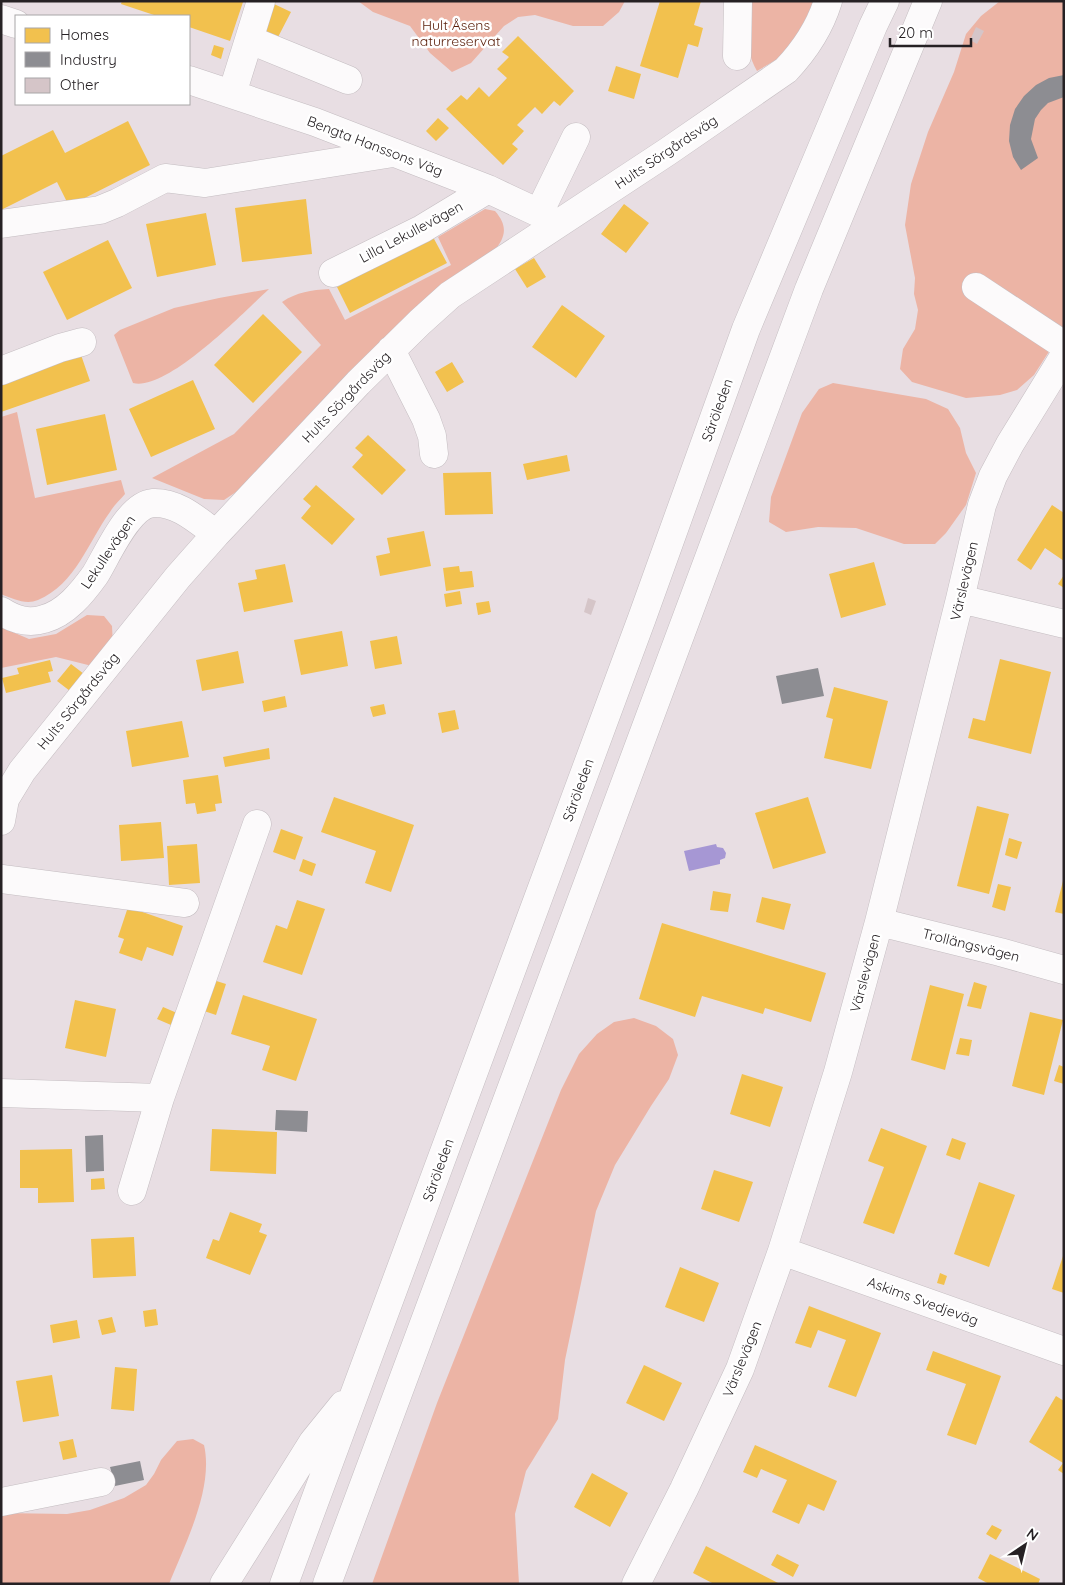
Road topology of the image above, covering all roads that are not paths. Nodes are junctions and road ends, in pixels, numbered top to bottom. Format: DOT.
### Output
graph roads {
  1 [pos="261,1"];
  2 [pos="738,1"];
  3 [pos="828,1"];
  4 [pos="885,1"];
  5 [pos="928,1"];
  6 [pos="1,19"];
  7 [pos="15,24"];
  8 [pos="250,40"];
  9 [pos="737,56"];
  10 [pos="190,80"];
  11 [pos="348,80"];
  12 [pos="232,94"];
  13 [pos="576,137"];
  14 [pos="393,153"];
  15 [pos="488,189"];
  16 [pos="547,219"];
  17 [pos="1,224"];
  18 [pos="333,273"];
  19 [pos="976,287"];
  20 [pos="82,342"];
  21 [pos="1064,345"];
  22 [pos="391,350"];
  23 [pos="1064,356"];
  24 [pos="1,371"];
  25 [pos="434,454"];
  26 [pos="216,534"];
  27 [pos="960,599"];
  28 [pos="1,611"];
  29 [pos="1064,624"];
  30 [pos="2,814"];
  31 [pos="257,824"];
  32 [pos="1,865"];
  33 [pos="2,879"];
  34 [pos="1,892"];
  35 [pos="185,903"];
  36 [pos="879,922"];
  37 [pos="1064,970"];
  38 [pos="1,1094"];
  39 [pos="160,1098"];
  40 [pos="132,1191"];
  41 [pos="782,1251"];
  42 [pos="1064,1351"];
  43 [pos="358,1386"];
  44 [pos="101,1482"];
  45 [pos="1,1502"];
  46 [pos="224,1584"];
  47 [pos="284,1584"];
  48 [pos="328,1584"];
  49 [pos="636,1584"];
  1 -- 8 [label="street"];
  2 -- 9 [label="street"];
  3 -- 16 [label="street, Hults Sörgårdsväg"];
  4 -- 43 [label="street, Säröleden"];
  5 -- 48 [label="street"];
  6 -- 7 [label="street"];
  8 -- 11 [label="street"];
  8 -- 12 [label="street"];
  10 -- 12 [label="street, Bengta Hanssons Väg"];
  12 -- 14 [label="street, Bengta Hanssons Väg"];
  13 -- 16 [label="street"];
  14 -- 15 [label="street, Bengta Hanssons Väg"];
  14 -- 17 [label="street"];
  15 -- 16 [label="street, Bengta Hanssons Väg"];
  15 -- 18 [label="street, Lilla Lekullevägen"];
  16 -- 22 [label="street, Hults Sörgårdsväg"];
  19 -- 21 [label="street"];
  20 -- 24 [label="street"];
  22 -- 25 [label="street"];
  22 -- 26 [label="street, Hults Sörgårdsväg"];
  23 -- 27 [label="street, Värslevägen"];
  26 -- 28 [label="street, Lekullevägen"];
  26 -- 30 [label="street, Hults Sörgårdsväg"];
  27 -- 29 [label="street"];
  27 -- 36 [label="street, Värslevägen"];
  31 -- 39 [label="street"];
  32 -- 33 [label="street"];
  33 -- 34 [label="street"];
  33 -- 35 [label="street"];
  36 -- 37 [label="street, Trollängsvägen"];
  36 -- 41 [label="street, Värslevägen"];
  38 -- 39 [label="street"];
  39 -- 40 [label="street"];
  41 -- 42 [label="street, Askims Svedjeväg"];
  41 -- 49 [label="street, Värslevägen"];
  43 -- 46 [label="street"];
  43 -- 47 [label="street, Säröleden"];
  44 -- 45 [label="street"];
}
